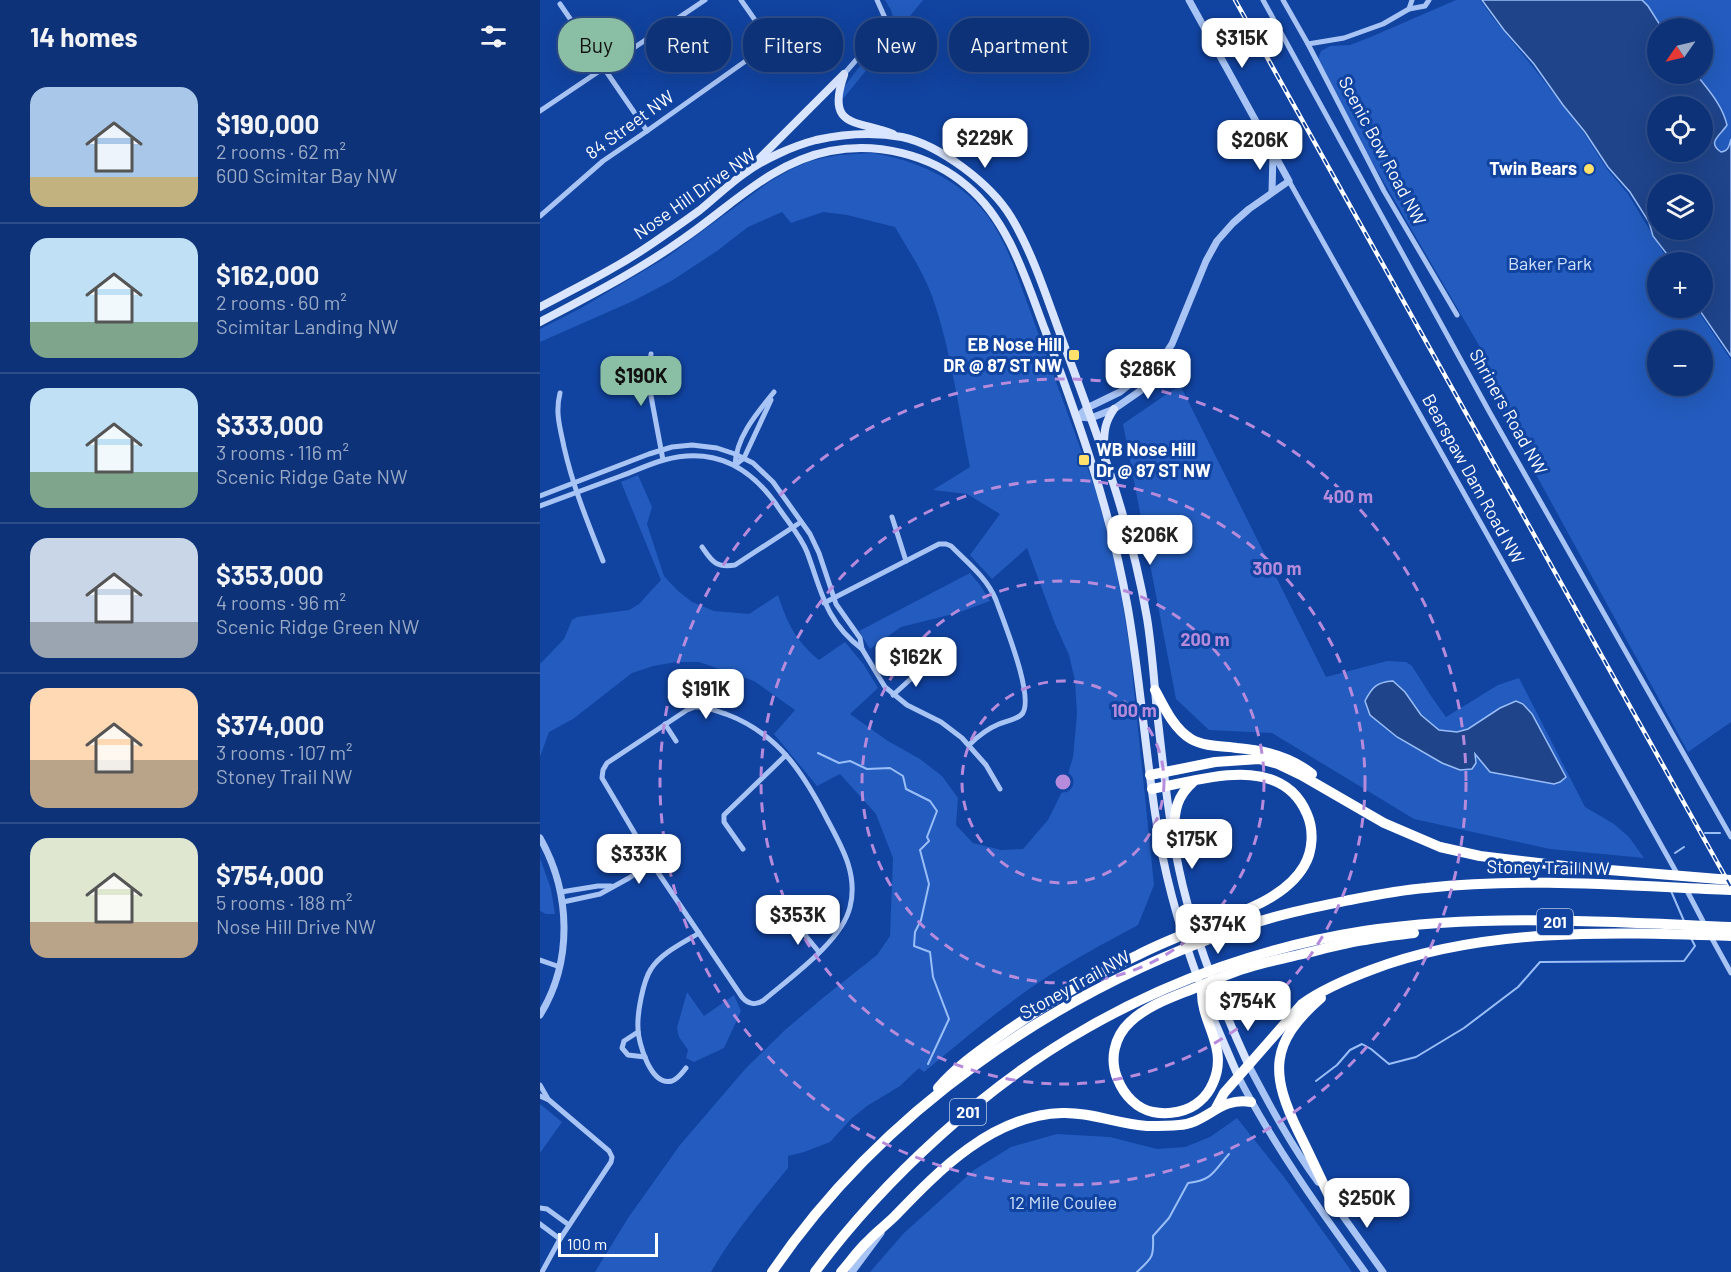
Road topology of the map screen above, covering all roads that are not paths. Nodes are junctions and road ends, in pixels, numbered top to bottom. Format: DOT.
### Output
graph roads {
  1 [pos="705,0"];
  2 [pos="741,0"];
  3 [pos="877,0"];
  4 [pos="1189,0"];
  5 [pos="1263,0"];
  6 [pos="1283,0"];
  7 [pos="1412,0"];
  8 [pos="1429,0"];
  9 [pos="560,4"];
  10 [pos="1408,9"];
  11 [pos="570,18"];
  12 [pos="1308,44"];
  13 [pos="634,48"];
  14 [pos="598,72"];
  15 [pos="607,72"];
  16 [pos="844,74"];
  17 [pos="540,111"];
  18 [pos="647,131"];
  19 [pos="899,136"];
  20 [pos="1273,150"];
  21 [pos="747,171"];
  22 [pos="1289,181"];
  23 [pos="1272,192"];
  24 [pos="540,216"];
  25 [pos="540,307"];
  26 [pos="1457,315"];
  27 [pos="540,322"];
  28 [pos="651,354"];
  29 [pos="1157,367"];
  30 [pos="560,393"];
  31 [pos="1087,408"];
  32 [pos="1114,409"];
  33 [pos="1077,417"];
  34 [pos="1091,418"];
  35 [pos="662,450"];
  36 [pos="1104,451"];
  37 [pos="735,454"];
  38 [pos="744,458"];
  39 [pos="663,460"];
  40 [pos="735,465"];
  41 [pos="573,484"];
  42 [pos="576,493"];
  43 [pos="540,496"];
  44 [pos="540,507"];
  45 [pos="892,517"];
  46 [pos="801,522"];
  47 [pos="792,528"];
  48 [pos="702,547"];
  49 [pos="603,561"];
  50 [pos="906,561"];
  51 [pos="833,598"];
  52 [pos="824,603"];
  53 [pos="862,649"];
  54 [pos="925,666"];
  55 [pos="1155,690"];
  56 [pos="893,695"];
  57 [pos="665,724"];
  58 [pos="676,741"];
  59 [pos="969,745"];
  60 [pos="786,755"];
  61 [pos="1165,772"];
  62 [pos="1150,775"];
  63 [pos="1193,781"];
  64 [pos="1166,786"];
  65 [pos="1000,789"];
  66 [pos="1152,789"];
  67 [pos="1347,803"];
  68 [pos="1173,835"];
  69 [pos="1731,837"];
  70 [pos="540,838"];
  71 [pos="743,849"];
  72 [pos="652,862"];
  73 [pos="1731,880"];
  74 [pos="613,886"];
  75 [pos="1731,890"];
  76 [pos="561,892"];
  77 [pos="563,902"];
  78 [pos="1455,923"];
  79 [pos="796,924"];
  80 [pos="1731,927"];
  81 [pos="1656,929"];
  82 [pos="699,933"];
  83 [pos="1731,936"];
  84 [pos="819,952"];
  85 [pos="540,960"];
  86 [pos="560,967"];
  87 [pos="1731,973"];
  88 [pos="1346,980"];
  89 [pos="1202,991"];
  90 [pos="1208,1013"];
  91 [pos="540,1016"];
  92 [pos="638,1032"];
  93 [pos="645,1058"];
  94 [pos="1249,1065"];
  95 [pos="686,1068"];
  96 [pos="1238,1076"];
  97 [pos="540,1085"];
  98 [pos="540,1096"];
  99 [pos="549,1100"];
  100 [pos="1251,1102"];
  101 [pos="925,1105"];
  102 [pos="1216,1108"];
  103 [pos="1331,1200"];
  104 [pos="540,1208"];
  105 [pos="893,1218"];
  106 [pos="540,1224"];
  107 [pos="569,1225"];
  108 [pos="560,1239"];
  109 [pos="542,1272"];
  110 [pos="772,1272"];
  111 [pos="815,1272"];
  112 [pos="841,1272"];
  113 [pos="852,1272"];
  114 [pos="1365,1272"];
  115 [pos="1383,1272"];
  1 -- 13 [label="street"];
  2 -- 18 [label="street, 84 Street NW"];
  3 -- 16 [label="street"];
  4 -- 20 [label="street, Bearspaw Dam Road NW"];
  5 -- 69 [label="street, Shriners Road NW"];
  6 -- 12 [label="street, Scenic Bow Road NW"];
  7 -- 10 [label="street"];
  8 -- 10 [label="street"];
  9 -- 11 [label="street"];
  10 -- 12 [label="street"];
  12 -- 26 [label="street, Scenic Bow Road NW"];
  14 -- 17 [label="street"];
  15 -- 18 [label="street"];
  16 -- 19 [label="main road"];
  16 -- 21 [label="main road"];
  18 -- 24 [label="street, 84 Street NW"];
  19 -- 21 [label="main road, Nose Hill Drive NW"];
  19 -- 31 [label="main road, Nose Hill Drive NW"];
  20 -- 22 [label="street, Bearspaw Dam Road NW"];
  20 -- 23 [label="street"];
  21 -- 25 [label="main road, Nose Hill Drive NW"];
  22 -- 23 [label="street"];
  22 -- 87 [label="street, Bearspaw Dam Road NW"];
  23 -- 29 [label="street"];
  27 -- 33 [label="main road, Nose Hill Drive NW"];
  28 -- 35 [label="street"];
  29 -- 31 [label="street"];
  29 -- 32 [label="street"];
  30 -- 41 [label="street"];
  31 -- 33 [label="street"];
  31 -- 34 [label="main road, Nose Hill Drive NW"];
  32 -- 34 [label="street"];
  32 -- 36 [label="main road"];
  33 -- 34 [label="street"];
  33 -- 62 [label="main road, Nose Hill Drive NW"];
  34 -- 36 [label="main road, Nose Hill Drive NW"];
  35 -- 37 [label="street"];
  35 -- 39 [label="street"];
  35 -- 41 [label="street"];
  36 -- 55 [label="main road, Nose Hill Drive NW"];
  37 -- 38 [label="street"];
  37 -- 38 [label="street"];
  37 -- 40 [label="street"];
  38 -- 40 [label="street"];
  38 -- 46 [label="street"];
  39 -- 40 [label="street"];
  39 -- 42 [label="street"];
  40 -- 47 [label="street"];
  41 -- 42 [label="street"];
  41 -- 43 [label="street"];
  42 -- 44 [label="street"];
  42 -- 49 [label="street"];
  45 -- 50 [label="street"];
  46 -- 47 [label="street"];
  46 -- 51 [label="street"];
  47 -- 48 [label="street"];
  47 -- 52 [label="street"];
  50 -- 51 [label="street"];
  50 -- 59 [label="street"];
  51 -- 52 [label="street"];
  51 -- 53 [label="street"];
  52 -- 53 [label="street"];
  53 -- 56 [label="street"];
  54 -- 56 [label="street"];
  55 -- 61 [label="main road, Nose Hill Drive NW"];
  55 -- 67 [label="highway"];
  56 -- 59 [label="street"];
  57 -- 58 [label="street"];
  57 -- 60 [label="street"];
  57 -- 72 [label="street"];
  59 -- 65 [label="street"];
  60 -- 71 [label="street"];
  60 -- 84 [label="street"];
  61 -- 62 [label="highway"];
  61 -- 64 [label="main road, Nose Hill Drive NW"];
  61 -- 67 [label="highway"];
  62 -- 66 [label="main road, Nose Hill Drive NW"];
  63 -- 64 [label="highway"];
  63 -- 68 [label="highway"];
  63 -- 101 [label="highway"];
  64 -- 66 [label="highway"];
  64 -- 68 [label="main road, Nose Hill Drive NW"];
  66 -- 89 [label="main road, Nose Hill Drive NW"];
  67 -- 73 [label="highway"];
  68 -- 94 [label="main road, Nose Hill Drive NW"];
  70 -- 76 [label="street"];
  72 -- 74 [label="street"];
  72 -- 82 [label="street"];
  74 -- 76 [label="street"];
  74 -- 77 [label="street"];
  75 -- 101 [label="highway, Stoney Trail NW / 201"];
  76 -- 77 [label="street"];
  77 -- 86 [label="street"];
  78 -- 81 [label="highway, 201"];
  78 -- 90 [label="highway"];
  78 -- 111 [label="highway, 201"];
  79 -- 84 [label="street"];
  80 -- 81 [label="highway, 201"];
  81 -- 83 [label="highway"];
  81 -- 88 [label="highway"];
  82 -- 84 [label="street"];
  82 -- 92 [label="street"];
  85 -- 86 [label="street"];
  86 -- 91 [label="street"];
  88 -- 94 [label="highway"];
  88 -- 103 [label="highway"];
  89 -- 90 [label="highway"];
  90 -- 96 [label="main road"];
  92 -- 93 [label="street"];
  92 -- 93 [label="street"];
  93 -- 95 [label="street"];
  94 -- 96 [label="highway"];
  94 -- 103 [label="street, Nose Hill Drive NW"];
  96 -- 100 [label="street"];
  96 -- 102 [label="highway"];
  97 -- 99 [label="street"];
  98 -- 99 [label="street"];
  99 -- 107 [label="street"];
  100 -- 102 [label="highway"];
  100 -- 114 [label="street"];
  101 -- 110 [label="highway, Stoney Trail NW / 201"];
  102 -- 105 [label="highway"];
  103 -- 115 [label="street, Nose Hill Drive NW"];
  104 -- 107 [label="street"];
  105 -- 112 [label="highway"];
  105 -- 113 [label="street"];
  106 -- 108 [label="street"];
  107 -- 108 [label="street"];
  108 -- 109 [label="street"];
}
